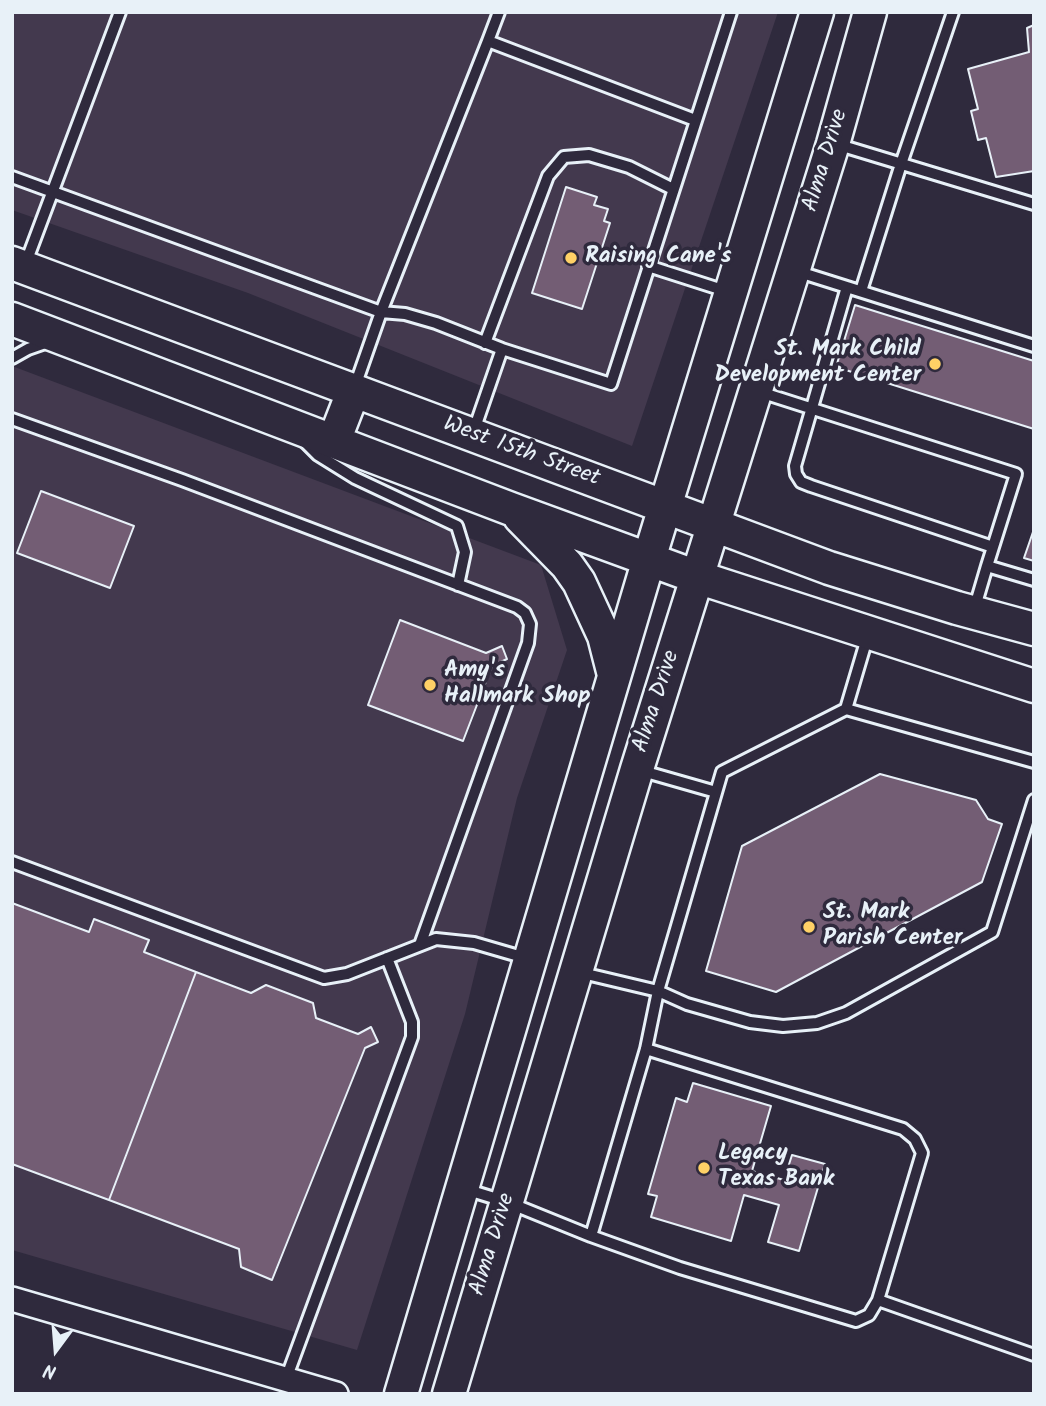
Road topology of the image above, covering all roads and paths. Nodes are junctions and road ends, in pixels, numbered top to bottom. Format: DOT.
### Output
graph roads {
  1 [pos="120,12"];
  2 [pos="499,12"];
  3 [pos="731,12"];
  4 [pos="817,12"];
  5 [pos="870,12"];
  6 [pos="953,12"];
  7 [pos="488,41"];
  8 [pos="695,120"];
  9 [pos="783,129"];
  10 [pos="833,144"];
  11 [pos="901,164"];
  12 [pos="12,177"];
  13 [pos="673,189"];
  14 [pos="52,193"];
  15 [pos="1034,204"];
  16 [pos="18,265"];
  17 [pos="648,266"];
  18 [pos="793,270"];
  19 [pos="847,287"];
  20 [pos="861,291"];
  21 [pos="730,292"];
  22 [pos="12,308"];
  23 [pos="381,312"];
  24 [pos="12,320"];
  25 [pos="68,341"];
  26 [pos="485,343"];
  27 [pos="1034,346"];
  28 [pos="502,349"];
  29 [pos="12,358"];
  30 [pos="756,390"];
  31 [pos="353,391"];
  32 [pos="812,409"];
  33 [pos="12,419"];
  34 [pos="288,424"];
  35 [pos="472,436"];
  36 [pos="334,441"];
  37 [pos="665,506"];
  38 [pos="511,509"];
  39 [pos="713,524"];
  40 [pos="993,547"];
  41 [pos="649,559"];
  42 [pos="987,566"];
  43 [pos="697,577"];
  44 [pos="1034,580"];
  45 [pos="458,585"];
  46 [pos="973,612"];
  47 [pos="1034,629"];
  48 [pos="868,632"];
  49 [pos="614,675"];
  50 [pos="1034,686"];
  51 [pos="846,709"];
  52 [pos="1034,762"];
  53 [pos="637,769"];
  54 [pos="716,792"];
  55 [pos="1034,800"];
  56 [pos="12,862"];
  57 [pos="420,945"];
  58 [pos="387,958"];
  59 [pos="531,960"];
  60 [pos="575,972"];
  61 [pos="658,991"];
  62 [pos="646,1049"];
  63 [pos="463,1188"];
  64 [pos="507,1202"];
  65 [pos="591,1236"];
  66 [pos="12,1299"];
  67 [pos="878,1300"];
  68 [pos="1034,1355"];
  69 [pos="286,1379"];
  70 [pos="336,1394"];
  71 [pos="401,1394"];
  72 [pos="449,1394"];
  1 -- 14 [label="lane"];
  2 -- 7 [label="lane"];
  3 -- 8 [label="lane"];
  4 -- 9 [label="main road, Alma Drive"];
  5 -- 10 [label="main road, Alma Drive"];
  6 -- 11 [label="lane"];
  7 -- 8 [label="lane"];
  7 -- 23 [label="lane"];
  8 -- 13 [label="lane"];
  9 -- 10 [label="main road"];
  9 -- 21 [label="main road, Alma Drive"];
  10 -- 11 [label="lane"];
  10 -- 18 [label="main road, Alma Drive"];
  11 -- 15 [label="lane"];
  11 -- 20 [label="lane"];
  12 -- 14 [label="lane"];
  13 -- 17 [label="lane"];
  13 -- 26 [label="lane"];
  14 -- 16 [label="lane"];
  14 -- 23 [label="lane"];
  16 -- 22 [label="main road"];
  16 -- 31 [label="main road, West 15th Street"];
  17 -- 21 [label="lane"];
  17 -- 28 [label="lane"];
  18 -- 19 [label="lane"];
  18 -- 30 [label="main road, Alma Drive"];
  19 -- 20 [label="lane"];
  19 -- 32 [label="lane"];
  20 -- 27 [label="lane"];
  21 -- 37 [label="main road, Alma Drive"];
  23 -- 26 [label="lane"];
  23 -- 31 [label="lane"];
  24 -- 25 [label="main road"];
  25 -- 29 [label="lane"];
  25 -- 34 [label="main road"];
  26 -- 28 [label="lane"];
  28 -- 35 [label="lane"];
  30 -- 32 [label="lane"];
  30 -- 39 [label="main road, Alma Drive"];
  31 -- 35 [label="main road, West 15th Street"];
  31 -- 36 [label="main road"];
  32 -- 40 [label="lane"];
  32 -- 40 [label="lane"];
  33 -- 45 [label="lane"];
  34 -- 36 [label="main road"];
  34 -- 45 [label="lane"];
  35 -- 37 [label="main road, West 15th Street"];
  36 -- 38 [label="main road"];
  37 -- 39 [label="main road, West 15th Street"];
  37 -- 41 [label="main road, Alma Drive"];
  38 -- 41 [label="main road"];
  38 -- 49 [label="main road"];
  39 -- 43 [label="main road, Alma Drive"];
  39 -- 46 [label="main road, West 15th Street"];
  40 -- 42 [label="lane"];
  41 -- 43 [label="main road"];
  41 -- 49 [label="main road, Alma Drive"];
  42 -- 44 [label="lane"];
  42 -- 46 [label="lane"];
  43 -- 48 [label="main road"];
  43 -- 53 [label="main road, Alma Drive"];
  45 -- 57 [label="lane"];
  46 -- 47 [label="main road, West 15th Street"];
  48 -- 50 [label="main road"];
  48 -- 51 [label="lane"];
  49 -- 59 [label="main road, Alma Drive"];
  51 -- 52 [label="lane"];
  51 -- 54 [label="lane"];
  53 -- 54 [label="lane"];
  53 -- 60 [label="main road, Alma Drive"];
  54 -- 61 [label="lane"];
  55 -- 61 [label="lane"];
  56 -- 58 [label="lane"];
  57 -- 58 [label="lane"];
  57 -- 59 [label="lane"];
  58 -- 69 [label="lane"];
  59 -- 60 [label="main road"];
  59 -- 63 [label="main road, Alma Drive"];
  60 -- 61 [label="lane"];
  60 -- 64 [label="main road, Alma Drive"];
  61 -- 62 [label="lane"];
  62 -- 65 [label="lane"];
  62 -- 67 [label="lane"];
  63 -- 64 [label="lane"];
  63 -- 71 [label="main road, Alma Drive"];
  64 -- 65 [label="lane"];
  64 -- 72 [label="main road, Alma Drive"];
  65 -- 67 [label="lane"];
  66 -- 69 [label="street"];
  67 -- 68 [label="lane"];
  69 -- 70 [label="street"];
}
